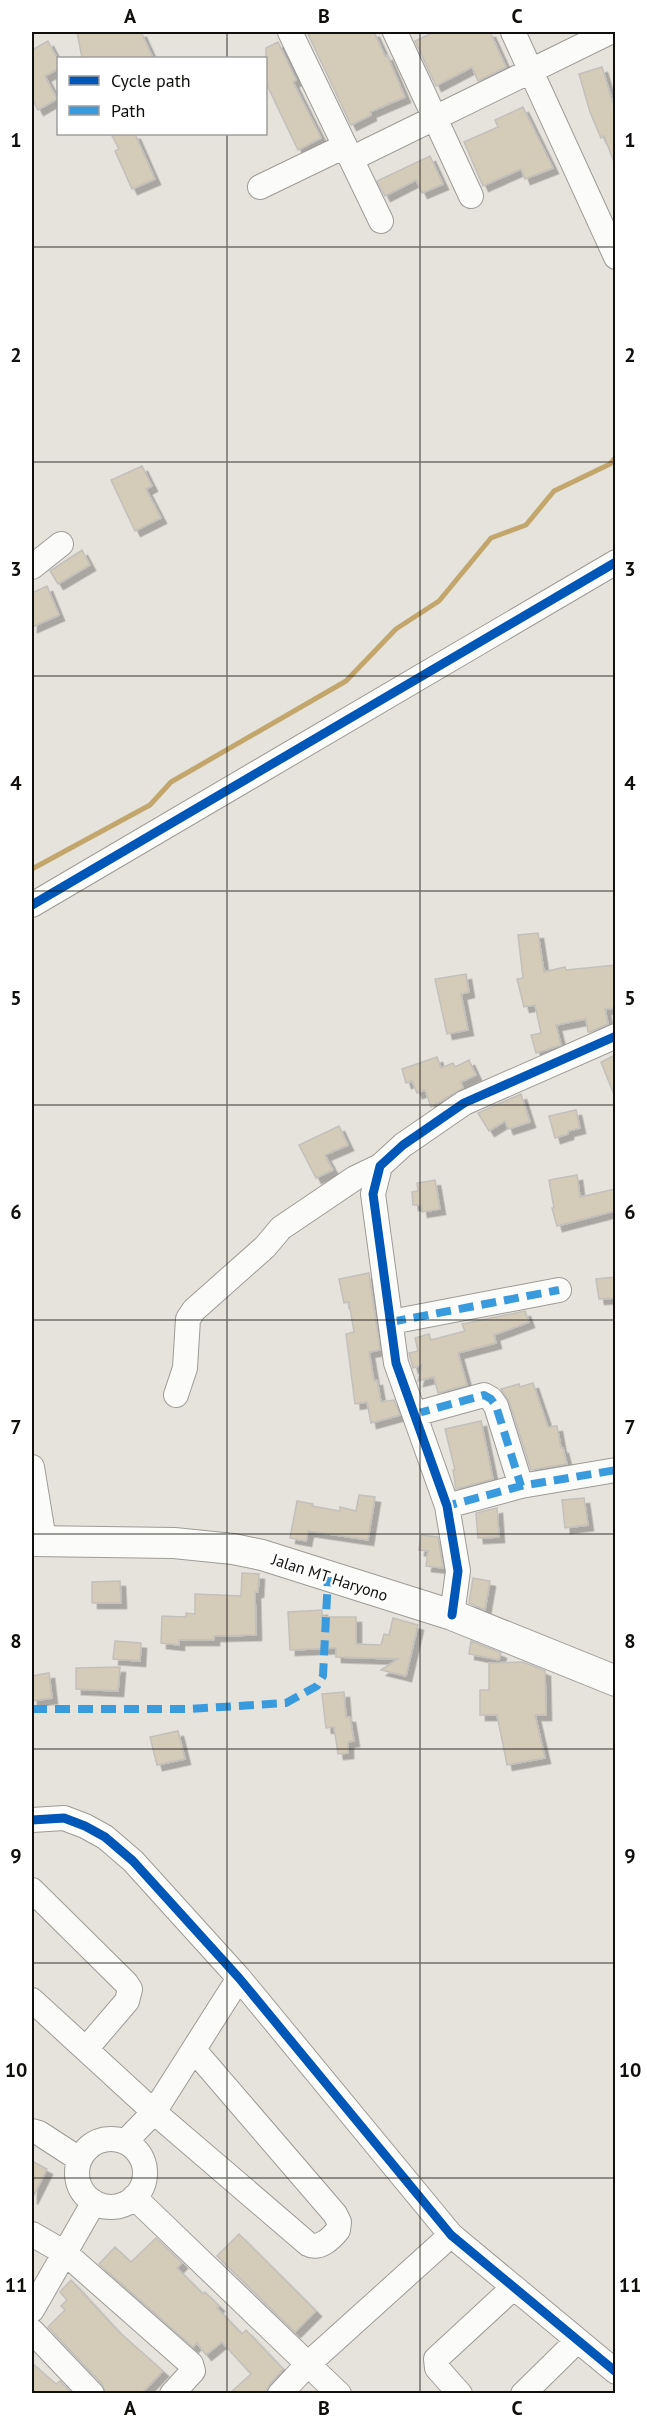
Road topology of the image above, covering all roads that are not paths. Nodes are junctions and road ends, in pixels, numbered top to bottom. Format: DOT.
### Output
graph roads {
  1 [pos="290,32"];
  2 [pos="395,32"];
  3 [pos="513,32"];
  4 [pos="610,32"];
  5 [pos="532,71"];
  6 [pos="435,118"];
  7 [pos="348,152"];
  8 [pos="260,187"];
  9 [pos="471,196"];
  10 [pos="381,221"];
  11 [pos="615,257"];
  12 [pos="61,544"];
  13 [pos="615,562"];
  14 [pos="32,567"];
  15 [pos="32,905"];
  16 [pos="615,1036"];
  17 [pos="380,1166"];
  18 [pos="559,1290"];
  19 [pos="391,1322"];
  20 [pos="176,1395"];
  21 [pos="415,1414"];
  22 [pos="32,1467"];
  23 [pos="615,1470"];
  24 [pos="521,1486"];
  25 [pos="447,1506"];
  26 [pos="38,1541"];
  27 [pos="452,1615"];
  28 [pos="615,1680"];
  29 [pos="32,1820"];
  30 [pos="32,1890"];
  31 [pos="239,1978"];
  32 [pos="32,2000"];
  33 [pos="86,2049"];
  34 [pos="194,2050"];
  35 [pos="154,2112"];
  36 [pos="34,2130"];
  37 [pos="125,2142"];
  38 [pos="79,2159"];
  39 [pos="134,2198"];
  40 [pos="94,2202"];
  41 [pos="32,2234"];
  42 [pos="451,2235"];
  43 [pos="65,2253"];
  44 [pos="514,2287"];
  45 [pos="32,2310"];
  46 [pos="32,2331"];
  47 [pos="577,2341"];
  48 [pos="308,2364"];
  49 [pos="615,2372"];
  50 [pos="92,2394"];
  51 [pos="172,2394"];
  52 [pos="280,2394"];
  53 [pos="339,2394"];
  54 [pos="460,2394"];
  55 [pos="523,2394"];
  1 -- 7 [label="street"];
  2 -- 6 [label="street"];
  3 -- 5 [label="street"];
  4 -- 5 [label="street"];
  5 -- 6 [label="street"];
  5 -- 11 [label="street"];
  6 -- 7 [label="street"];
  6 -- 9 [label="street"];
  7 -- 8 [label="street"];
  7 -- 10 [label="street"];
  12 -- 14 [label="street"];
  13 -- 15 [label="street"];
  16 -- 17 [label="street"];
  17 -- 19 [label="street"];
  17 -- 20 [label="street"];
  18 -- 19 [label="street"];
  19 -- 21 [label="street"];
  21 -- 24 [label="street"];
  21 -- 25 [label="street"];
  22 -- 26 [label="street"];
  23 -- 24 [label="street"];
  24 -- 25 [label="street"];
  25 -- 27 [label="street"];
  26 -- 27 [label="main road, Jalan MT Haryono"];
  27 -- 28 [label="main road, Jalan MT Haryono"];
  29 -- 31 [label="street"];
  30 -- 33 [label="street"];
  31 -- 34 [label="street"];
  31 -- 42 [label="street"];
  32 -- 33 [label="street"];
  33 -- 35 [label="street"];
  34 -- 35 [label="street"];
  34 -- 35 [label="street"];
  35 -- 37 [label="street"];
  36 -- 38 [label="street"];
  37 -- 38 [label="street"];
  37 -- 39 [label="street"];
  38 -- 40 [label="street"];
  39 -- 40 [label="street"];
  39 -- 48 [label="street"];
  40 -- 43 [label="street"];
  41 -- 43 [label="street"];
  42 -- 44 [label="street"];
  42 -- 48 [label="street"];
  43 -- 45 [label="street"];
  43 -- 51 [label="street"];
  44 -- 47 [label="street"];
  44 -- 54 [label="street"];
  46 -- 50 [label="street"];
  47 -- 49 [label="street"];
  47 -- 55 [label="street"];
  48 -- 52 [label="street"];
  48 -- 53 [label="street"];
}
